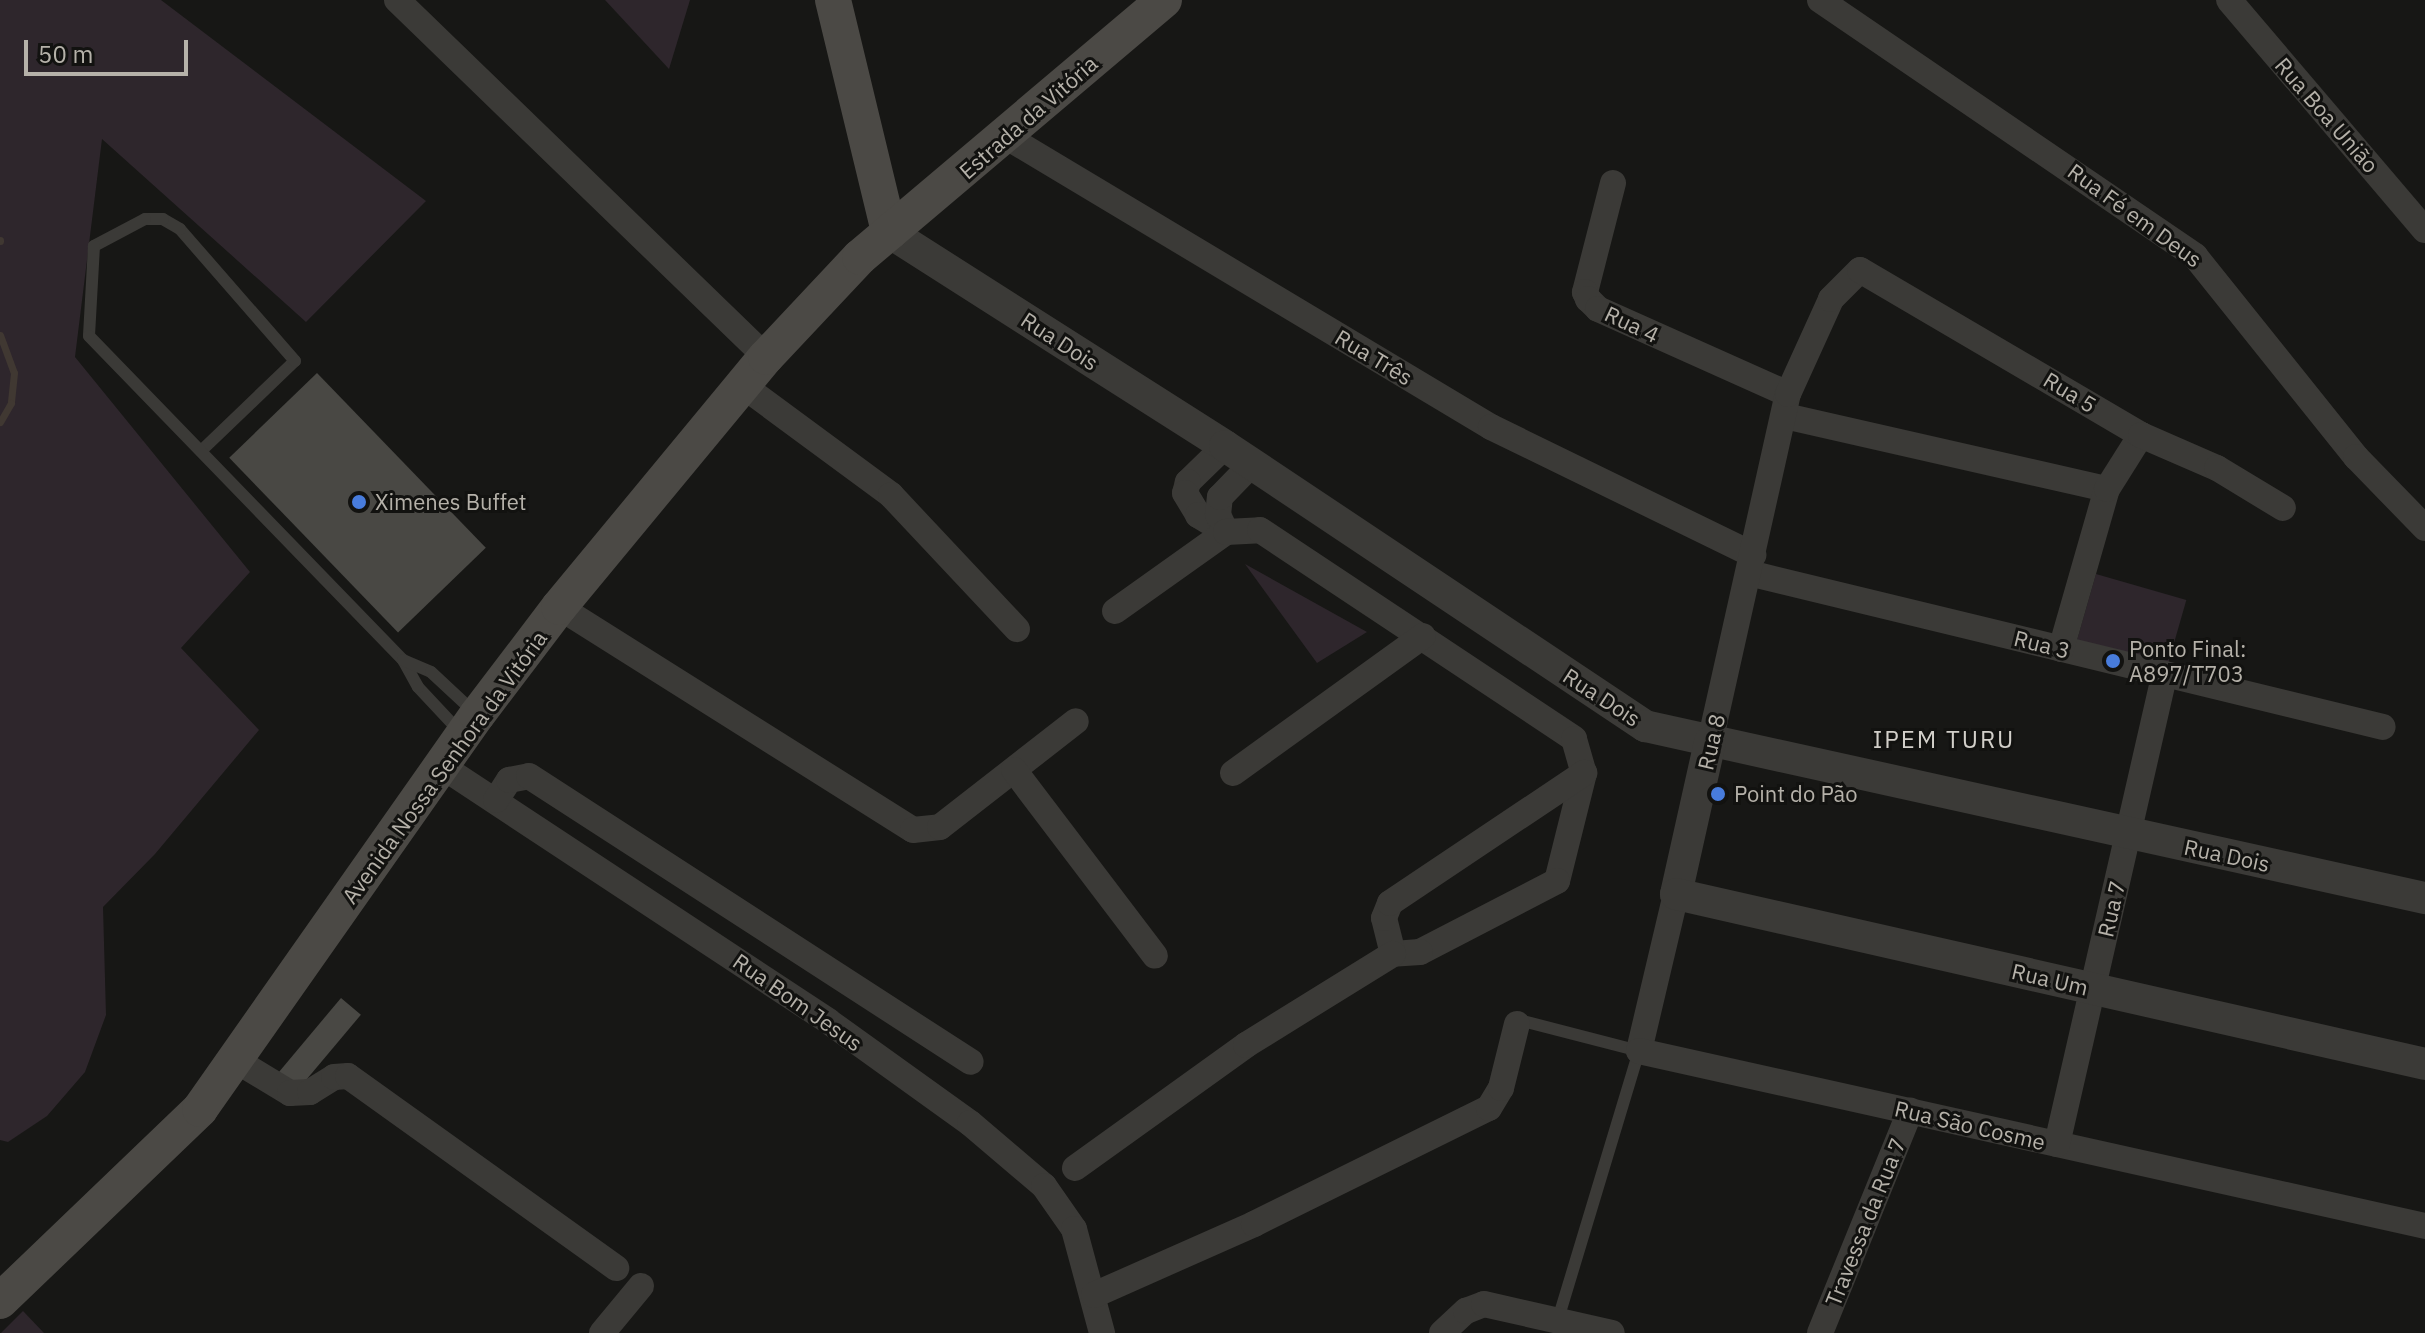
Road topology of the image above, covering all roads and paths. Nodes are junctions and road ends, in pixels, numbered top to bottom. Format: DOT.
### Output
graph roads {
  1 [pos="397,0"];
  2 [pos="833,0"];
  3 [pos="1164,0"];
  4 [pos="1820,0"];
  5 [pos="2229,0"];
  6 [pos="1007,137"];
  7 [pos="1613,183"];
  8 [pos="881,191"];
  9 [pos="922,207"];
  10 [pos="2425,230"];
  11 [pos="889,232"];
  12 [pos="1860,270"];
  13 [pos="766,357"];
  14 [pos="742,385"];
  15 [pos="1786,405"];
  16 [pos="2141,435"];
  17 [pos="1225,446"];
  18 [pos="201,451"];
  19 [pos="1252,464"];
  20 [pos="2107,489"];
  21 [pos="2283,508"];
  22 [pos="2425,528"];
  23 [pos="1226,532"];
  24 [pos="1751,564"];
  25 [pos="559,607"];
  26 [pos="1115,611"];
  27 [pos="1017,629"];
  28 [pos="1423,636"];
  29 [pos="2061,649"];
  30 [pos="403,660"];
  31 [pos="2165,674"];
  32 [pos="1076,721"];
  33 [pos="470,725"];
  34 [pos="2383,727"];
  35 [pos="1710,742"];
  36 [pos="440,765"];
  37 [pos="1014,770"];
  38 [pos="1233,773"];
  39 [pos="1584,773"];
  40 [pos="496,800"];
  41 [pos="2128,833"];
  42 [pos="1676,894"];
  43 [pos="2425,898"];
  44 [pos="1393,954"];
  45 [pos="1155,956"];
  46 [pos="2093,989"];
  47 [pos="1517,1024"];
  48 [pos="1639,1051"];
  49 [pos="237,1061"];
  50 [pos="971,1062"];
  51 [pos="2425,1064"];
  52 [pos="1910,1111"];
  53 [pos="2057,1144"];
  54 [pos="1075,1168"];
  55 [pos="2425,1226"];
  56 [pos="616,1268"];
  57 [pos="641,1286"];
  58 [pos="1094,1295"];
  59 [pos="0,1301"];
  60 [pos="1558,1319"];
  61 [pos="602,1333"];
  62 [pos="1102,1333"];
  63 [pos="1442,1333"];
  64 [pos="1612,1333"];
  65 [pos="1820,1333"];
  1 -- 13 [label="street"];
  2 -- 8 [label="main road"];
  3 -- 6 [label="main road, Estrada da Vitória"];
  4 -- 22 [label="street, Rua Fé em Deus"];
  5 -- 10 [label="street, Rua Boa União"];
  6 -- 9 [label="main road, Estrada da Vitória"];
  6 -- 24 [label="street, Rua Três"];
  7 -- 15 [label="street, Rua 4"];
  8 -- 9 [label="main road"];
  8 -- 11 [label="main road"];
  9 -- 11 [label="main road, Estrada da Vitória"];
  11 -- 13 [label="main road, Avenida Nossa Senhora da Vitória"];
  11 -- 17 [label="street, Rua Dois"];
  12 -- 15 [label="street, Rua 8"];
  12 -- 16 [label="street, Rua 5"];
  13 -- 14 [label="main road, Avenida Nossa Senhora da Vitória"];
  14 -- 25 [label="main road, Avenida Nossa Senhora da Vitória"];
  14 -- 27 [label="street"];
  15 -- 20 [label="street, Rua 4"];
  15 -- 24 [label="street, Rua 8"];
  16 -- 20 [label="street"];
  16 -- 21 [label="street, Rua 5"];
  17 -- 19 [label="street, Rua Dois"];
  17 -- 23 [label="street"];
  18 -- 18 [label="lane"];
  18 -- 30 [label="lane"];
  19 -- 23 [label="street"];
  19 -- 35 [label="street, Rua Dois"];
  20 -- 29 [label="street"];
  23 -- 26 [label="street"];
  23 -- 28 [label="street"];
  24 -- 29 [label="street, Rua 3"];
  24 -- 35 [label="street, Rua 8"];
  25 -- 33 [label="main road, Avenida Nossa Senhora da Vitória"];
  25 -- 37 [label="street"];
  28 -- 38 [label="street"];
  28 -- 39 [label="street"];
  29 -- 31 [label="street, Rua 3"];
  30 -- 33 [label="lane"];
  30 -- 33 [label="lane"];
  31 -- 34 [label="street, Rua 3"];
  31 -- 41 [label="street, Rua 7"];
  32 -- 37 [label="street"];
  33 -- 36 [label="main road, Avenida Nossa Senhora da Vitória"];
  35 -- 41 [label="street, Rua Dois"];
  35 -- 42 [label="street, Rua 8"];
  36 -- 40 [label="street, Rua Bom Jesus"];
  36 -- 49 [label="main road, Avenida Nossa Senhora da Vitória"];
  37 -- 45 [label="street"];
  39 -- 44 [label="street"];
  39 -- 44 [label="street"];
  40 -- 50 [label="street"];
  40 -- 58 [label="street, Rua Bom Jesus"];
  41 -- 43 [label="street, Rua Dois"];
  41 -- 46 [label="street, Rua 7"];
  42 -- 46 [label="street, Rua Um"];
  42 -- 48 [label="street, Rua 8"];
  44 -- 54 [label="street"];
  46 -- 51 [label="street, Rua Um"];
  46 -- 53 [label="street, Rua 7"];
  47 -- 48 [label="lane, Rua São Cosme"];
  47 -- 58 [label="street"];
  48 -- 52 [label="street, Rua São Cosme"];
  48 -- 60 [label="lane, Rua 8"];
  49 -- 56 [label="street"];
  49 -- 59 [label="main road, Avenida Nossa Senhora da Vitória"];
  52 -- 53 [label="street, Rua São Cosme"];
  52 -- 65 [label="street, Travessa da Rua 7"];
  53 -- 55 [label="street, Rua São Cosme"];
  57 -- 61 [label="street"];
  58 -- 62 [label="street, Rua Bom Jesus"];
  60 -- 63 [label="street"];
  60 -- 64 [label="street"];
}
